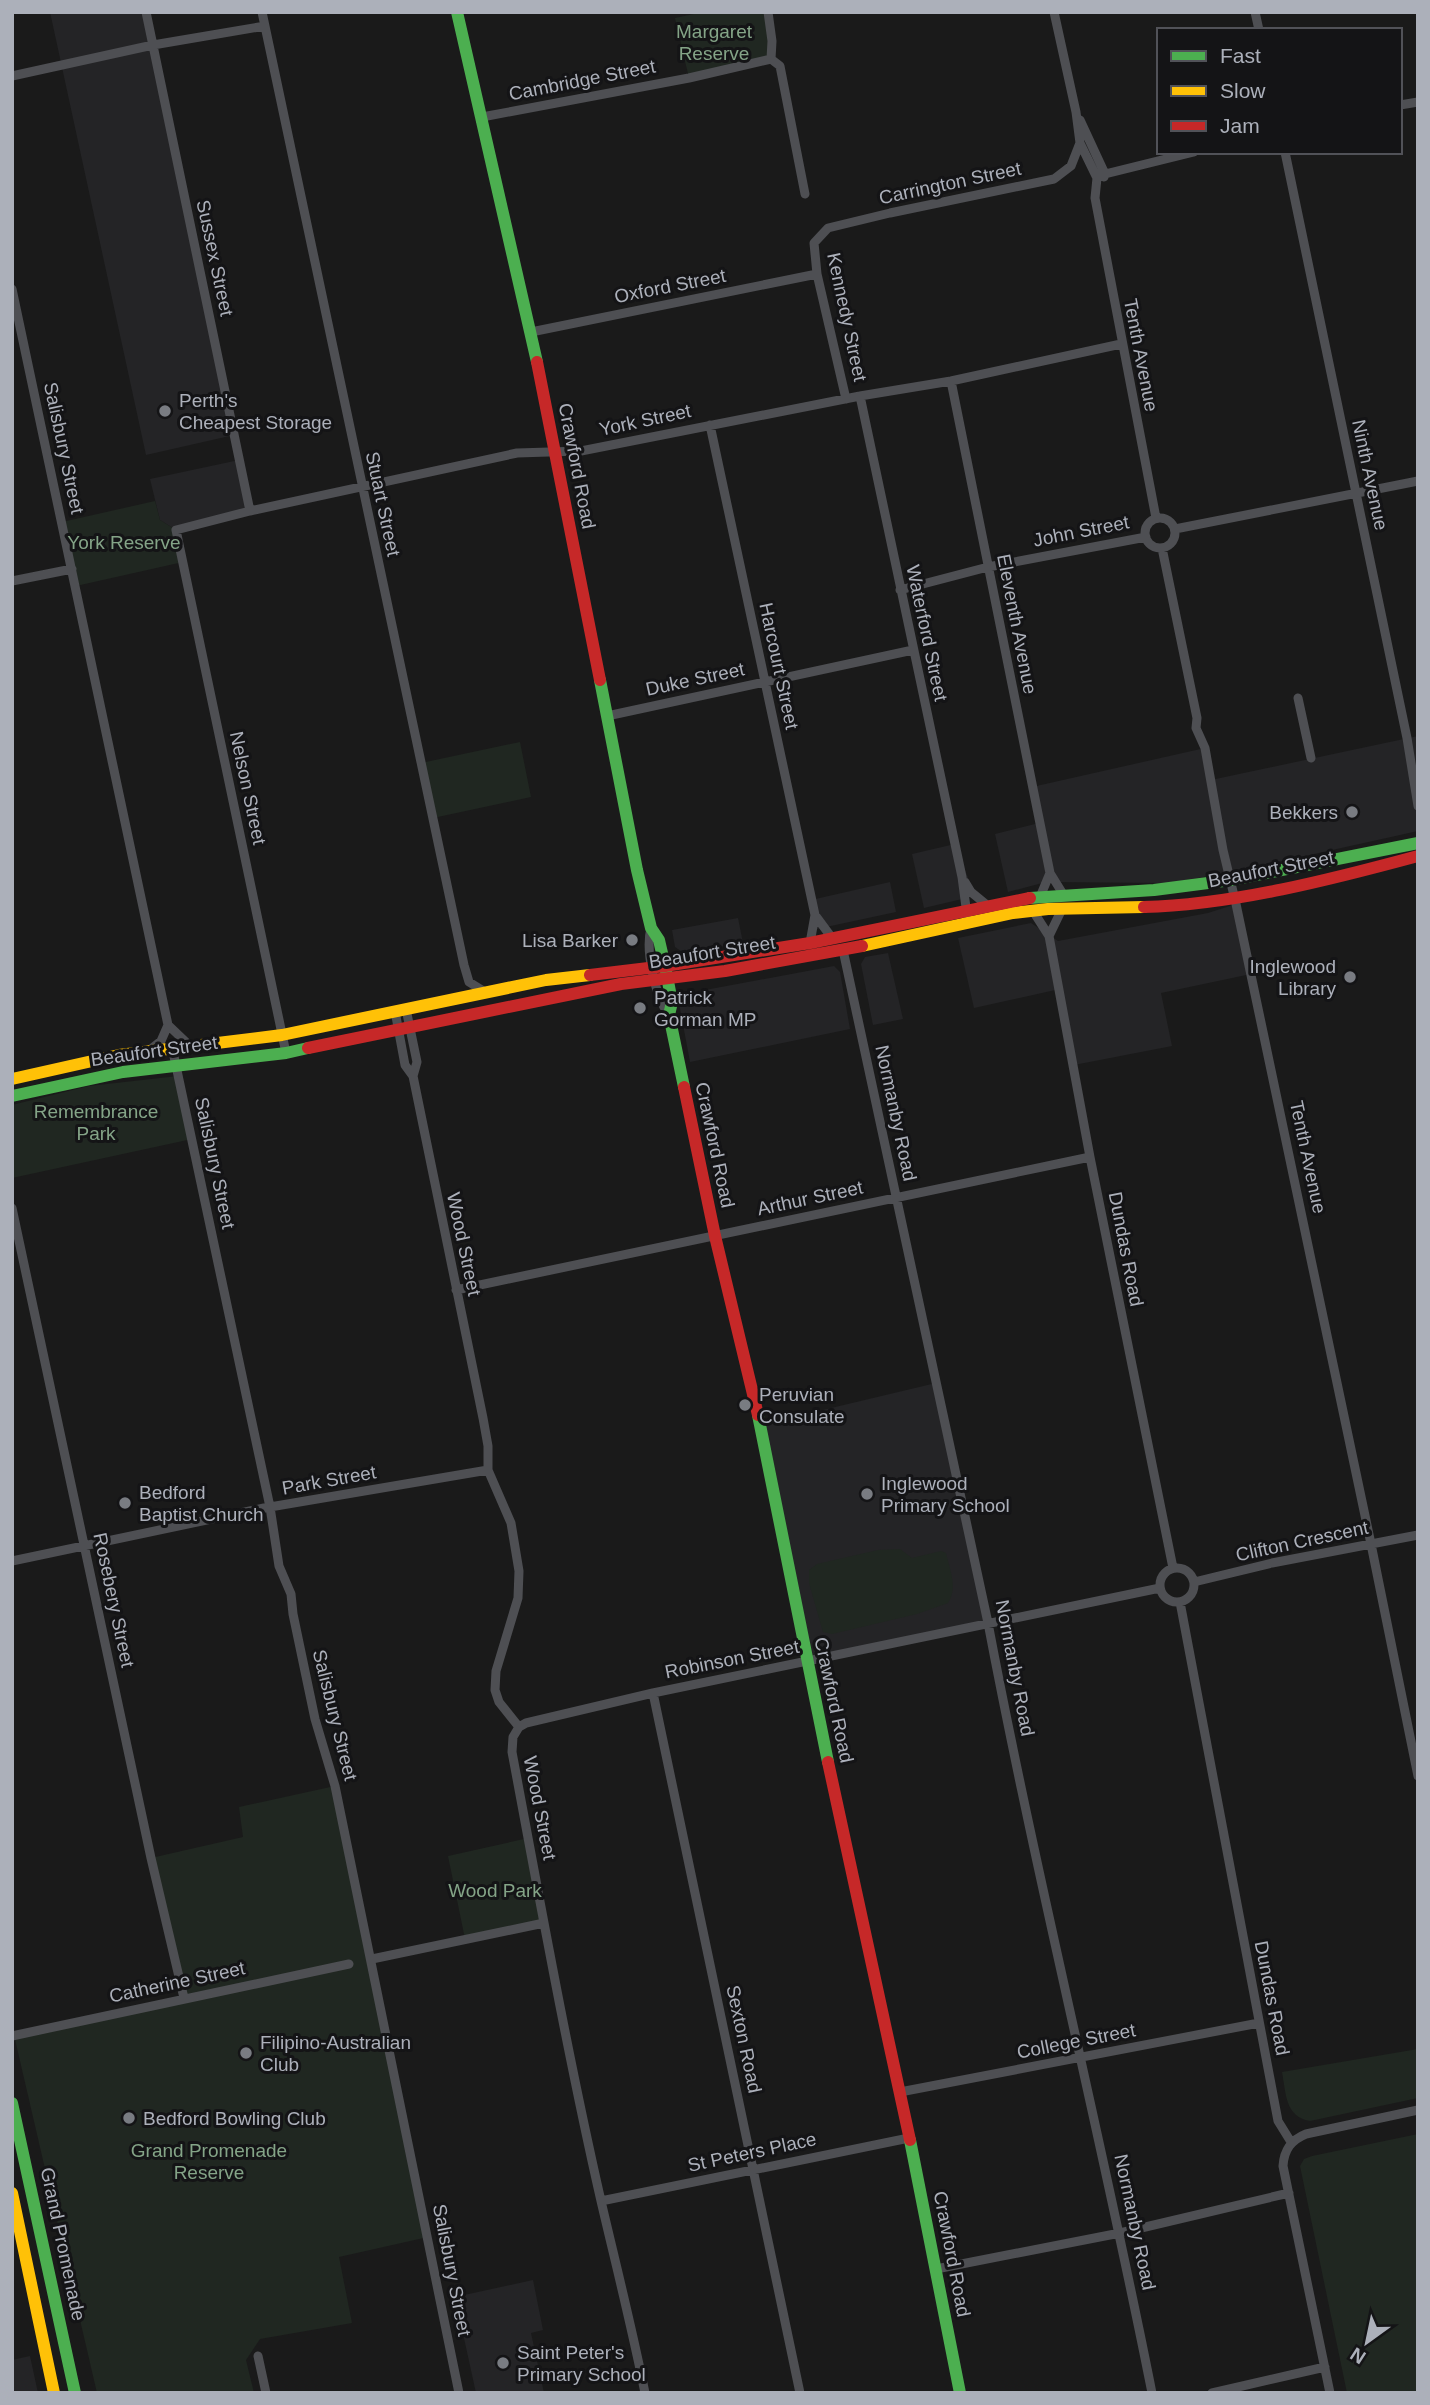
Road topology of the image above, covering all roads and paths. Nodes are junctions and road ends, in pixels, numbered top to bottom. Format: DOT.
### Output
graph roads {
  1 [pos="146,12"];
  2 [pos="262,12"];
  3 [pos="457,12"];
  4 [pos="768,12"];
  5 [pos="1054,12"];
  6 [pos="265,26"];
  7 [pos="153,45"];
  8 [pos="771,59"];
  9 [pos="12,76"];
  10 [pos="1076,112"];
  11 [pos="482,117"];
  12 [pos="1080,143"];
  13 [pos="1186,154"];
  14 [pos="1284,154"];
  15 [pos="1101,176"];
  16 [pos="805,194"];
  17 [pos="814,243"];
  18 [pos="817,274"];
  19 [pos="12,289"];
  20 [pos="531,332"];
  21 [pos="1121,344"];
  22 [pos="951,381"];
  23 [pos="860,396"];
  24 [pos="846,399"];
  25 [pos="710,425"];
  26 [pos="555,453"];
  27 [pos="1418,481"];
  28 [pos="362,487"];
  29 [pos="1356,494"];
  30 [pos="250,511"];
  31 [pos="1156,519"];
  32 [pos="1175,529"];
  33 [pos="176,530"];
  34 [pos="1146,537"];
  35 [pos="1162,548"];
  36 [pos="988,567"];
  37 [pos="72,569"];
  38 [pos="12,581"];
  39 [pos="900,590"];
  40 [pos="913,650"];
  41 [pos="765,682"];
  42 [pos="1298,698"];
  43 [pos="607,716"];
  44 [pos="1311,758"];
  45 [pos="1418,806"];
  46 [pos="1418,843"];
  47 [pos="1418,856"];
  48 [pos="1050,873"];
  49 [pos="962,877"];
  50 [pos="1231,880"];
  51 [pos="1063,894"];
  52 [pos="1040,897"];
  53 [pos="1234,897"];
  54 [pos="988,906"];
  55 [pos="1062,909"];
  56 [pos="1033,911"];
  57 [pos="815,915"];
  58 [pos="967,916"];
  59 [pos="1049,936"];
  60 [pos="832,938"];
  61 [pos="810,943"];
  62 [pos="843,950"];
  63 [pos="660,973"];
  64 [pos="486,993"];
  65 [pos="400,1010"];
  66 [pos="168,1025"];
  67 [pos="404,1030"];
  68 [pos="282,1035"];
  69 [pos="190,1046"];
  70 [pos="172,1047"];
  71 [pos="150,1050"];
  72 [pos="286,1053"];
  73 [pos="176,1066"];
  74 [pos="12,1079"];
  75 [pos="12,1096"];
  76 [pos="1090,1157"];
  77 [pos="896,1198"];
  78 [pos="12,1208"];
  79 [pos="715,1236"];
  80 [pos="456,1290"];
  81 [pos="488,1470"];
  82 [pos="270,1507"];
  83 [pos="1418,1535"];
  84 [pos="1371,1544"];
  85 [pos="84,1545"];
  86 [pos="12,1561"];
  87 [pos="1173,1569"];
  88 [pos="1194,1582"];
  89 [pos="1160,1588"];
  90 [pos="1180,1602"];
  91 [pos="988,1623"];
  92 [pos="806,1662"];
  93 [pos="653,1693"];
  94 [pos="519,1727"];
  95 [pos="1418,1776"];
  96 [pos="544,1923"];
  97 [pos="372,1959"];
  98 [pos="349,1964"];
  99 [pos="184,1998"];
  100 [pos="1259,2023"];
  101 [pos="12,2036"];
  102 [pos="1081,2058"];
  103 [pos="900,2092"];
  104 [pos="12,2103"];
  105 [pos="1418,2110"];
  106 [pos="909,2138"];
  107 [pos="1292,2142"];
  108 [pos="753,2170"];
  109 [pos="12,2193"];
  110 [pos="1289,2193"];
  111 [pos="601,2201"];
  112 [pos="1120,2233"];
  113 [pos="936,2269"];
  114 [pos="54,2295"];
  115 [pos="45,2349"];
  116 [pos="258,2356"];
  117 [pos="1325,2367"];
  118 [pos="54,2393"];
  119 [pos="75,2393"];
  120 [pos="266,2393"];
  121 [pos="460,2393"];
  122 [pos="645,2393"];
  123 [pos="800,2393"];
  124 [pos="960,2393"];
  125 [pos="1152,2393"];
  126 [pos="1212,2393"];
  127 [pos="1330,2393"];
  1 -- 7 [label="street, Sussex Street"];
  2 -- 6 [label="street, Stuart Street"];
  3 -- 11 [label="main road, Crawford Road"];
  4 -- 8 [label="street"];
  5 -- 10 [label="street"];
  6 -- 7 [label="street"];
  6 -- 28 [label="street, Stuart Street"];
  7 -- 9 [label="street"];
  7 -- 30 [label="street, Sussex Street"];
  8 -- 11 [label="street, Cambridge Street"];
  8 -- 16 [label="street"];
  10 -- 12 [label="street"];
  10 -- 15 [label="street"];
  11 -- 20 [label="main road, Crawford Road"];
  12 -- 15 [label="street"];
  12 -- 17 [label="street, Carrington Street"];
  13 -- 15 [label="street"];
  14 -- 29 [label="street, Ninth Avenue"];
  15 -- 21 [label="street, Tenth Avenue"];
  17 -- 18 [label="street, Kennedy Street"];
  18 -- 20 [label="street, Oxford Street"];
  18 -- 24 [label="street, Kennedy Street"];
  19 -- 37 [label="street, Salisbury Street"];
  20 -- 26 [label="main road, Crawford Road"];
  21 -- 22 [label="street, York Street"];
  21 -- 31 [label="street, Tenth Avenue"];
  22 -- 23 [label="street, York Street"];
  22 -- 36 [label="street, Eleventh Avenue"];
  23 -- 24 [label="street, York Street"];
  23 -- 39 [label="street, Waterford Street"];
  24 -- 25 [label="street, York Street"];
  25 -- 26 [label="street, York Street"];
  25 -- 41 [label="street, Harcourt Street"];
  26 -- 28 [label="street, York Street"];
  26 -- 43 [label="main road, Crawford Road"];
  27 -- 29 [label="street"];
  28 -- 30 [label="street, York Street"];
  28 -- 64 [label="street, Stuart Street"];
  29 -- 32 [label="street"];
  29 -- 45 [label="street, Ninth Avenue"];
  30 -- 33 [label="street, York Street"];
  31 -- 32 [label="street"];
  31 -- 34 [label="street"];
  32 -- 35 [label="street"];
  33 -- 68 [label="street, Nelson Street"];
  34 -- 35 [label="street"];
  34 -- 36 [label="street, John Street"];
  35 -- 50 [label="street, Tenth Avenue"];
  36 -- 39 [label="street, John Street"];
  36 -- 48 [label="street, Eleventh Avenue"];
  37 -- 38 [label="street"];
  37 -- 66 [label="street, Salisbury Street"];
  39 -- 40 [label="street, Waterford Street"];
  40 -- 41 [label="street, Duke Street"];
  40 -- 49 [label="street, Waterford Street"];
  41 -- 43 [label="street, Duke Street"];
  41 -- 57 [label="street, Harcourt Street"];
  42 -- 44 [label="street"];
  43 -- 63 [label="main road, Crawford Road"];
  46 -- 50 [label="main road, Beaufort Street"];
  47 -- 53 [label="main road, Beaufort Street"];
  48 -- 51 [label="street, Eleventh Avenue"];
  48 -- 52 [label="street"];
  49 -- 54 [label="street, Waterford Street"];
  49 -- 58 [label="street, Waterford Street"];
  50 -- 51 [label="main road, Beaufort Street"];
  50 -- 53 [label="street, Tenth Avenue"];
  51 -- 52 [label="main road, Beaufort Street"];
  52 -- 54 [label="main road, Beaufort Street"];
  53 -- 55 [label="main road, Beaufort Street"];
  53 -- 84 [label="street, Tenth Avenue"];
  54 -- 58 [label="main road, Beaufort Street"];
  55 -- 56 [label="main road, Beaufort Street"];
  55 -- 59 [label="street"];
  56 -- 58 [label="main road, Beaufort Street"];
  56 -- 59 [label="street, Dundas Road"];
  57 -- 60 [label="street, Harcourt Street"];
  57 -- 61 [label="street, Harcourt Street"];
  58 -- 60 [label="main road, Beaufort Street"];
  58 -- 62 [label="main road, Beaufort Street"];
  59 -- 76 [label="street, Dundas Road"];
  60 -- 61 [label="main road, Beaufort Street"];
  61 -- 63 [label="main road, Beaufort Street"];
  62 -- 63 [label="main road, Beaufort Street"];
  62 -- 77 [label="street, Normanby Road"];
  63 -- 64 [label="main road, Beaufort Street"];
  63 -- 67 [label="main road, Beaufort Street"];
  63 -- 79 [label="main road, Crawford Road"];
  64 -- 65 [label="main road, Beaufort Street"];
  65 -- 67 [label="street, Wood Street"];
  65 -- 68 [label="main road, Beaufort Street"];
  66 -- 69 [label="street"];
  66 -- 71 [label="street"];
  67 -- 72 [label="main road, Beaufort Street"];
  67 -- 80 [label="street, Wood Street"];
  68 -- 69 [label="main road, Beaufort Street"];
  68 -- 72 [label="street, Nelson Street"];
  69 -- 70 [label="main road, Beaufort Street"];
  70 -- 71 [label="main road, Beaufort Street"];
  70 -- 73 [label="street, Salisbury Street"];
  71 -- 74 [label="main road, Beaufort Street"];
  72 -- 73 [label="main road, Beaufort Street"];
  73 -- 75 [label="main road, Beaufort Street"];
  73 -- 82 [label="street, Salisbury Street"];
  76 -- 77 [label="street, Arthur Street"];
  76 -- 87 [label="street, Dundas Road"];
  77 -- 79 [label="street, Arthur Street"];
  77 -- 91 [label="street, Normanby Road"];
  78 -- 85 [label="street, Rosebery Street"];
  79 -- 80 [label="street, Arthur Street"];
  79 -- 92 [label="main road, Crawford Road"];
  80 -- 81 [label="street, Wood Street"];
  81 -- 82 [label="street, Park Street"];
  81 -- 94 [label="street, Wood Street"];
  82 -- 85 [label="street, Park Street"];
  82 -- 97 [label="street, Salisbury Street"];
  83 -- 84 [label="street, Clifton Crescent"];
  84 -- 88 [label="street, Clifton Crescent"];
  84 -- 95 [label="street, Tenth Avenue"];
  85 -- 86 [label="street, Park Street"];
  85 -- 99 [label="street, Rosebery Street"];
  87 -- 88 [label="street"];
  87 -- 89 [label="street"];
  88 -- 90 [label="street"];
  89 -- 90 [label="street"];
  89 -- 91 [label="street, Robinson Street"];
  90 -- 100 [label="street, Dundas Road"];
  91 -- 92 [label="street, Robinson Street"];
  91 -- 102 [label="street, Normanby Road"];
  92 -- 93 [label="street, Robinson Street"];
  92 -- 103 [label="main road, Crawford Road"];
  93 -- 94 [label="street, Robinson Street"];
  93 -- 108 [label="street, Sexton Road"];
  94 -- 96 [label="street, Wood Street"];
  96 -- 97 [label="street"];
  96 -- 111 [label="street, Wood Street"];
  97 -- 121 [label="street, Salisbury Street"];
  98 -- 99 [label="street, Catherine Street"];
  99 -- 101 [label="street, Catherine Street"];
  100 -- 102 [label="street, College Street"];
  100 -- 107 [label="street, Dundas Road"];
  102 -- 103 [label="street, College Street"];
  102 -- 112 [label="street, Normanby Road"];
  103 -- 106 [label="main road, Crawford Road"];
  104 -- 114 [label="main road, Grand Promenade"];
  105 -- 107 [label="street"];
  106 -- 108 [label="street, St Peters Place"];
  106 -- 113 [label="main road, Crawford Road"];
  107 -- 110 [label="street"];
  108 -- 111 [label="street, St Peters Place"];
  108 -- 123 [label="street, Sexton Road"];
  109 -- 115 [label="main road, Grand Promenade"];
  110 -- 112 [label="street"];
  110 -- 117 [label="street"];
  111 -- 122 [label="street, Wood Street"];
  112 -- 113 [label="street"];
  112 -- 125 [label="street, Normanby Road"];
  113 -- 124 [label="main road, Crawford Road"];
  114 -- 115 [label="main road"];
  114 -- 119 [label="main road, Grand Promenade"];
  115 -- 118 [label="main road, Grand Promenade"];
  116 -- 120 [label="street"];
  117 -- 126 [label="street"];
  117 -- 127 [label="street"];
}
